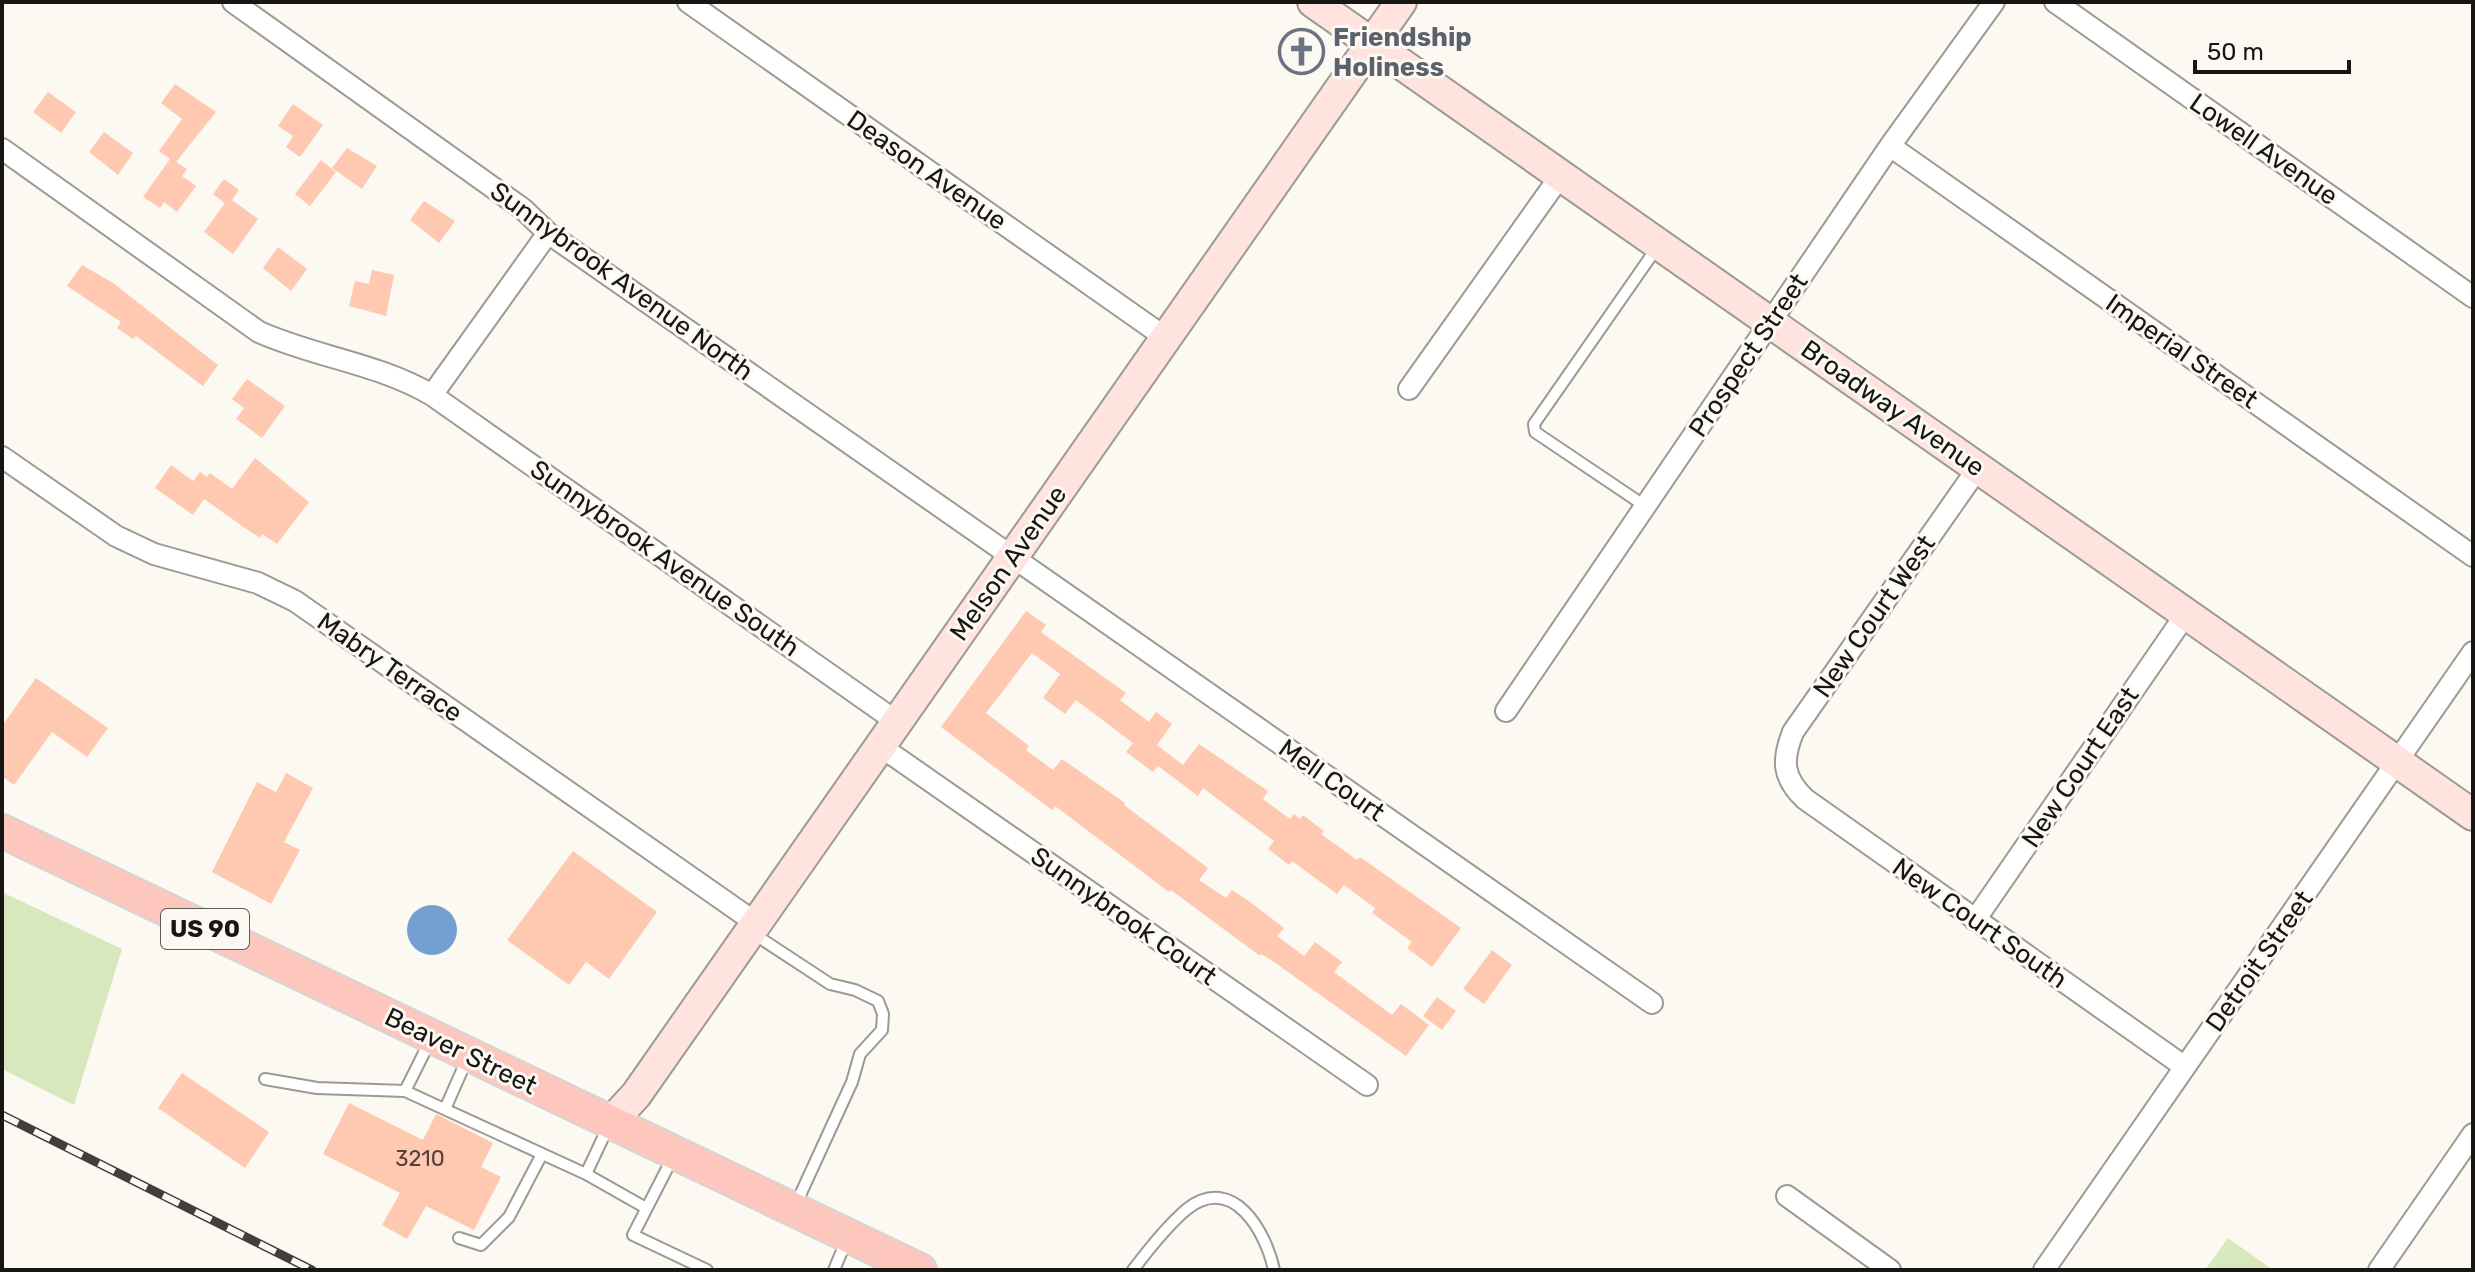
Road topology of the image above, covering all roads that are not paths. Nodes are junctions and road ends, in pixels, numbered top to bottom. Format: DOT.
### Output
graph roads {
  1 [pos="233,2"];
  2 [pos="688,2"];
  3 [pos="1313,2"];
  4 [pos="1401,2"];
  5 [pos="1994,2"];
  6 [pos="2055,2"];
  7 [pos="1372,44"];
  8 [pos="1890,146"];
  9 [pos="2,149"];
  10 [pos="1561,175"];
  11 [pos="548,233"];
  12 [pos="1659,244"];
  13 [pos="2473,297"];
  14 [pos="1770,322"];
  15 [pos="1166,338"];
  16 [pos="1409,389"];
  17 [pos="432,395"];
  18 [pos="2,457"];
  19 [pos="1978,468"];
  20 [pos="1645,506"];
  21 [pos="2473,556"];
  22 [pos="1012,557"];
  23 [pos="2186,614"];
  24 [pos="2473,652"];
  25 [pos="1506,711"];
  26 [pos="888,734"];
  27 [pos="2397,761"];
  28 [pos="1784,770"];
  29 [pos="2473,815"];
  30 [pos="2,831"];
  31 [pos="1975,920"];
  32 [pos="753,927"];
  33 [pos="1652,1003"];
  34 [pos="432,1037"];
  35 [pos="469,1055"];
  36 [pos="2185,1067"];
  37 [pos="265,1079"];
  38 [pos="1367,1085"];
  39 [pos="405,1091"];
  40 [pos="445,1109"];
  41 [pos="611,1122"];
  42 [pos="2473,1134"];
  43 [pos="542,1154"];
  44 [pos="675,1154"];
  45 [pos="586,1174"];
  46 [pos="1787,1196"];
  47 [pos="646,1208"];
  48 [pos="793,1210"];
  49 [pos="848,1236"];
  50 [pos="459,1238"];
  51 [pos="707,1270"];
  52 [pos="834,1270"];
  53 [pos="920,1270"];
  54 [pos="1133,1270"];
  55 [pos="1274,1270"];
  56 [pos="1890,1270"];
  57 [pos="2044,1270"];
  58 [pos="2379,1270"];
  1 -- 11 [label="street, Sunnybrook Avenue North"];
  2 -- 15 [label="street, Deason Avenue"];
  3 -- 7 [label="street, Broadway Avenue"];
  4 -- 7 [label="street, Melson Avenue"];
  5 -- 8 [label="street, Prospect Street"];
  6 -- 13 [label="street, Lowell Avenue"];
  7 -- 10 [label="street, Broadway Avenue"];
  7 -- 15 [label="street, Melson Avenue"];
  8 -- 14 [label="street, Prospect Street"];
  8 -- 21 [label="street, Imperial Street"];
  9 -- 17 [label="street, Sunnybrook Avenue South"];
  10 -- 12 [label="street, Broadway Avenue"];
  10 -- 16 [label="street"];
  11 -- 17 [label="street"];
  11 -- 22 [label="street, Sunnybrook Avenue North"];
  12 -- 14 [label="street, Broadway Avenue"];
  12 -- 20 [label="lane"];
  14 -- 19 [label="street, Broadway Avenue"];
  14 -- 20 [label="street, Prospect Street"];
  15 -- 22 [label="street, Melson Avenue"];
  17 -- 26 [label="street, Sunnybrook Avenue South"];
  18 -- 32 [label="street, Mabry Terrace"];
  19 -- 23 [label="street, Broadway Avenue"];
  19 -- 28 [label="street, New Court West"];
  20 -- 25 [label="street, Prospect Street"];
  22 -- 26 [label="street, Melson Avenue"];
  22 -- 33 [label="street, Mell Court"];
  23 -- 27 [label="street, Broadway Avenue"];
  23 -- 31 [label="street, New Court East"];
  24 -- 27 [label="street, Detroit Street"];
  26 -- 32 [label="street, Melson Avenue"];
  26 -- 38 [label="street, Sunnybrook Court"];
  27 -- 29 [label="street, Broadway Avenue"];
  27 -- 36 [label="street, Detroit Street"];
  28 -- 31 [label="street, New Court South"];
  30 -- 34 [label="main road, Beaver Street / US 90"];
  31 -- 36 [label="street, New Court South"];
  32 -- 41 [label="street, Melson Avenue"];
  32 -- 48 [label="lane"];
  34 -- 35 [label="main road, Beaver Street / US 90"];
  34 -- 39 [label="lane"];
  35 -- 40 [label="lane"];
  35 -- 41 [label="main road, Beaver Street / US 90"];
  36 -- 57 [label="street, Detroit Street"];
  37 -- 39 [label="lane"];
  39 -- 40 [label="lane"];
  40 -- 43 [label="lane"];
  41 -- 44 [label="main road, Beaver Street / US 90"];
  41 -- 45 [label="lane"];
  42 -- 58 [label="street"];
  43 -- 45 [label="lane"];
  43 -- 50 [label="lane"];
  44 -- 47 [label="lane"];
  44 -- 48 [label="main road, Beaver Street / US 90"];
  45 -- 47 [label="lane"];
  46 -- 56 [label="street"];
  47 -- 51 [label="lane"];
  48 -- 49 [label="main road, Beaver Street / US 90"];
  49 -- 52 [label="lane"];
  49 -- 53 [label="main road, Beaver Street / US 90"];
  54 -- 55 [label="lane"];
}
